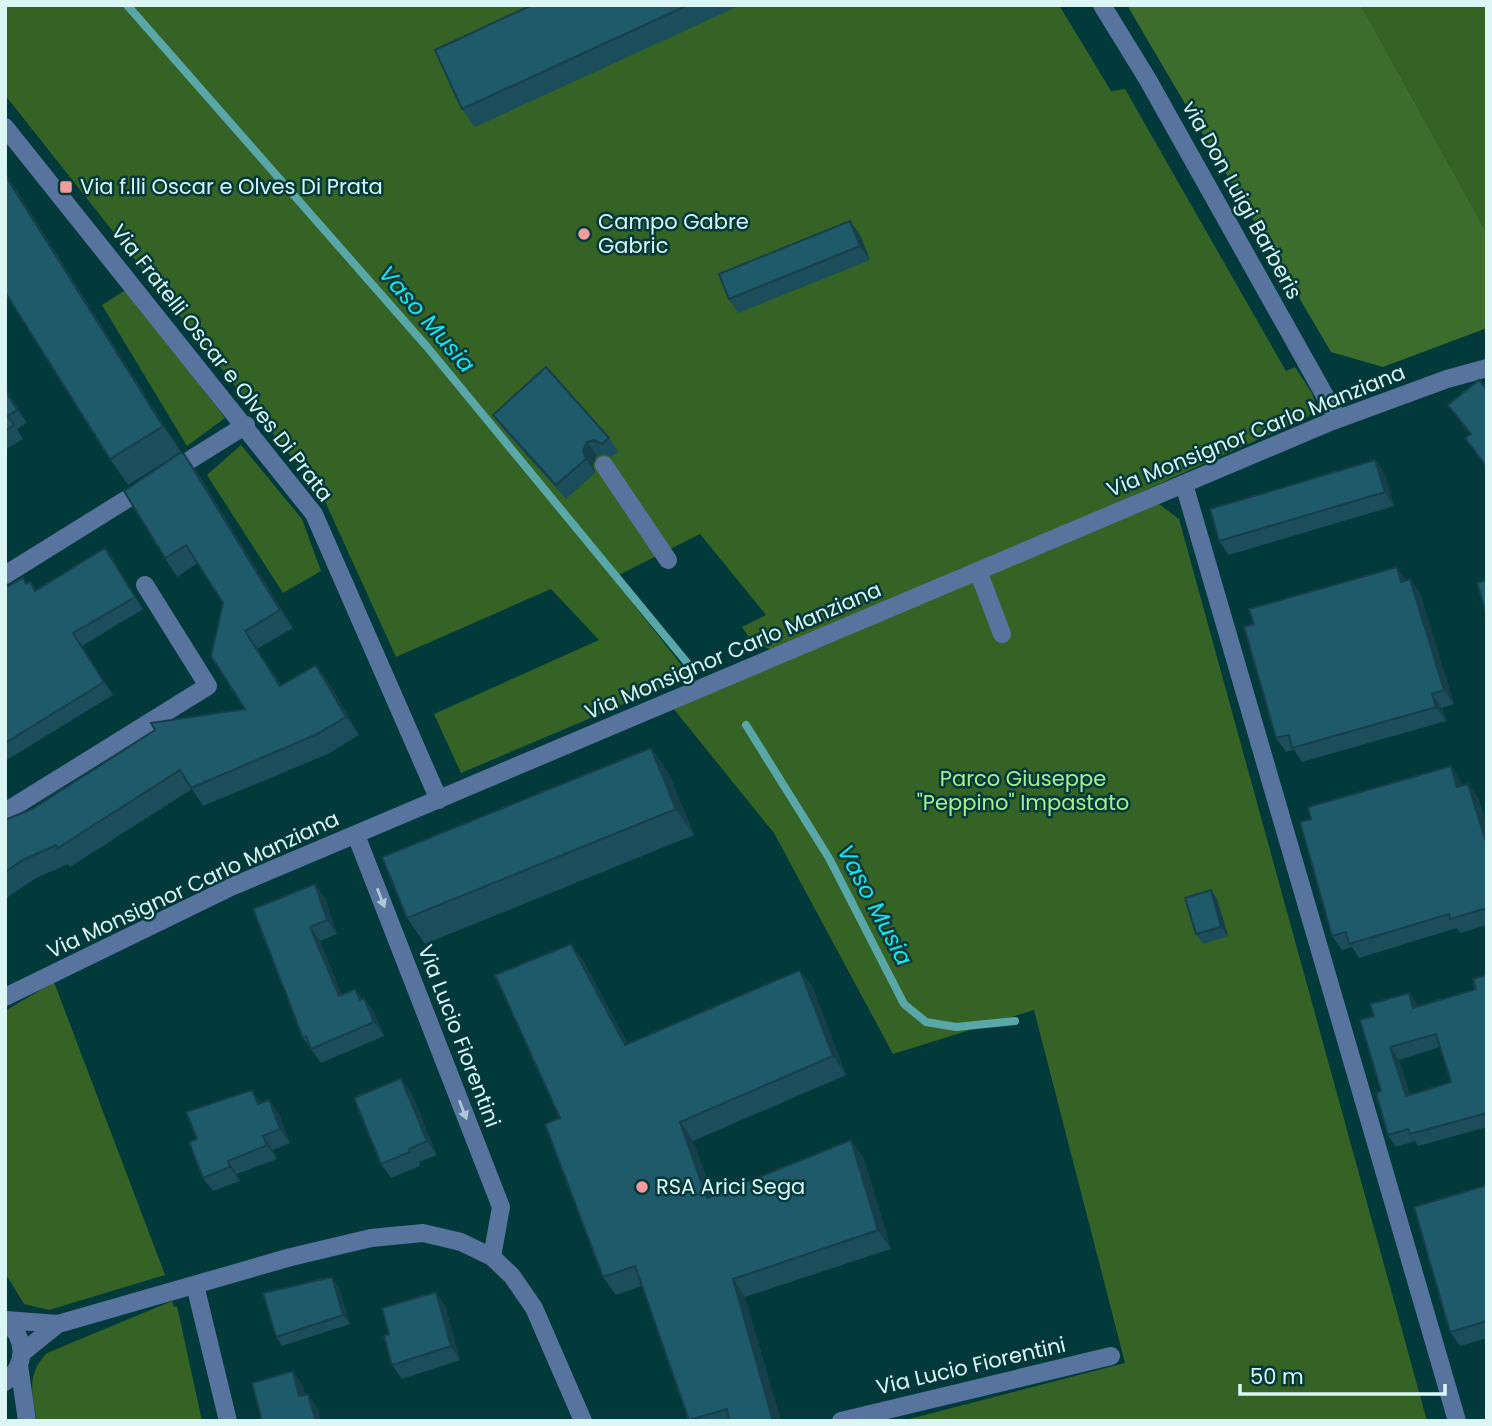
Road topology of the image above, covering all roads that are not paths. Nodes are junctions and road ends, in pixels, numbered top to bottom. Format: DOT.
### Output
graph roads {
  1 [pos="1102,5"];
  2 [pos="5,127"];
  3 [pos="1487,368"];
  4 [pos="1338,419"];
  5 [pos="246,425"];
  6 [pos="604,465"];
  7 [pos="1184,484"];
  8 [pos="668,560"];
  9 [pos="978,571"];
  10 [pos="5,575"];
  11 [pos="145,585"];
  12 [pos="1002,634"];
  13 [pos="439,800"];
  14 [pos="5,812"];
  15 [pos="356,835"];
  16 [pos="5,997"];
  17 [pos="492,1257"];
  18 [pos="195,1285"];
  19 [pos="6,1320"];
  20 [pos="58,1324"];
  21 [pos="1111,1356"];
  22 [pos="21,1359"];
  23 [pos="5,1382"];
  24 [pos="27,1421"];
  25 [pos="228,1421"];
  26 [pos="583,1421"];
  27 [pos="841,1421"];
  28 [pos="1457,1421"];
  1 -- 4 [label="street, via Don Luigi Barberis"];
  2 -- 5 [label="street, Via Fratelli Oscar e Olves Di Prata"];
  3 -- 4 [label="street, Via Monsignor Carlo Manziana"];
  4 -- 7 [label="street, Via Monsignor Carlo Manziana"];
  5 -- 10 [label="street"];
  5 -- 13 [label="street, Via Fratelli Oscar e Olves Di Prata"];
  6 -- 8 [label="street"];
  7 -- 9 [label="street, Via Monsignor Carlo Manziana"];
  7 -- 28 [label="street"];
  9 -- 12 [label="street"];
  9 -- 13 [label="street, Via Monsignor Carlo Manziana"];
  11 -- 14 [label="street"];
  13 -- 15 [label="street, Via Monsignor Carlo Manziana"];
  15 -- 16 [label="street, Via Monsignor Carlo Manziana"];
  15 -- 17 [label="street, Via Lucio Fiorentini, one-way"];
  17 -- 18 [label="street"];
  17 -- 26 [label="street"];
  18 -- 20 [label="street"];
  18 -- 25 [label="street"];
  19 -- 20 [label="street"];
  19 -- 22 [label="street"];
  20 -- 22 [label="street"];
  21 -- 27 [label="street, Via Lucio Fiorentini"];
  22 -- 23 [label="street"];
  22 -- 24 [label="street"];
}
